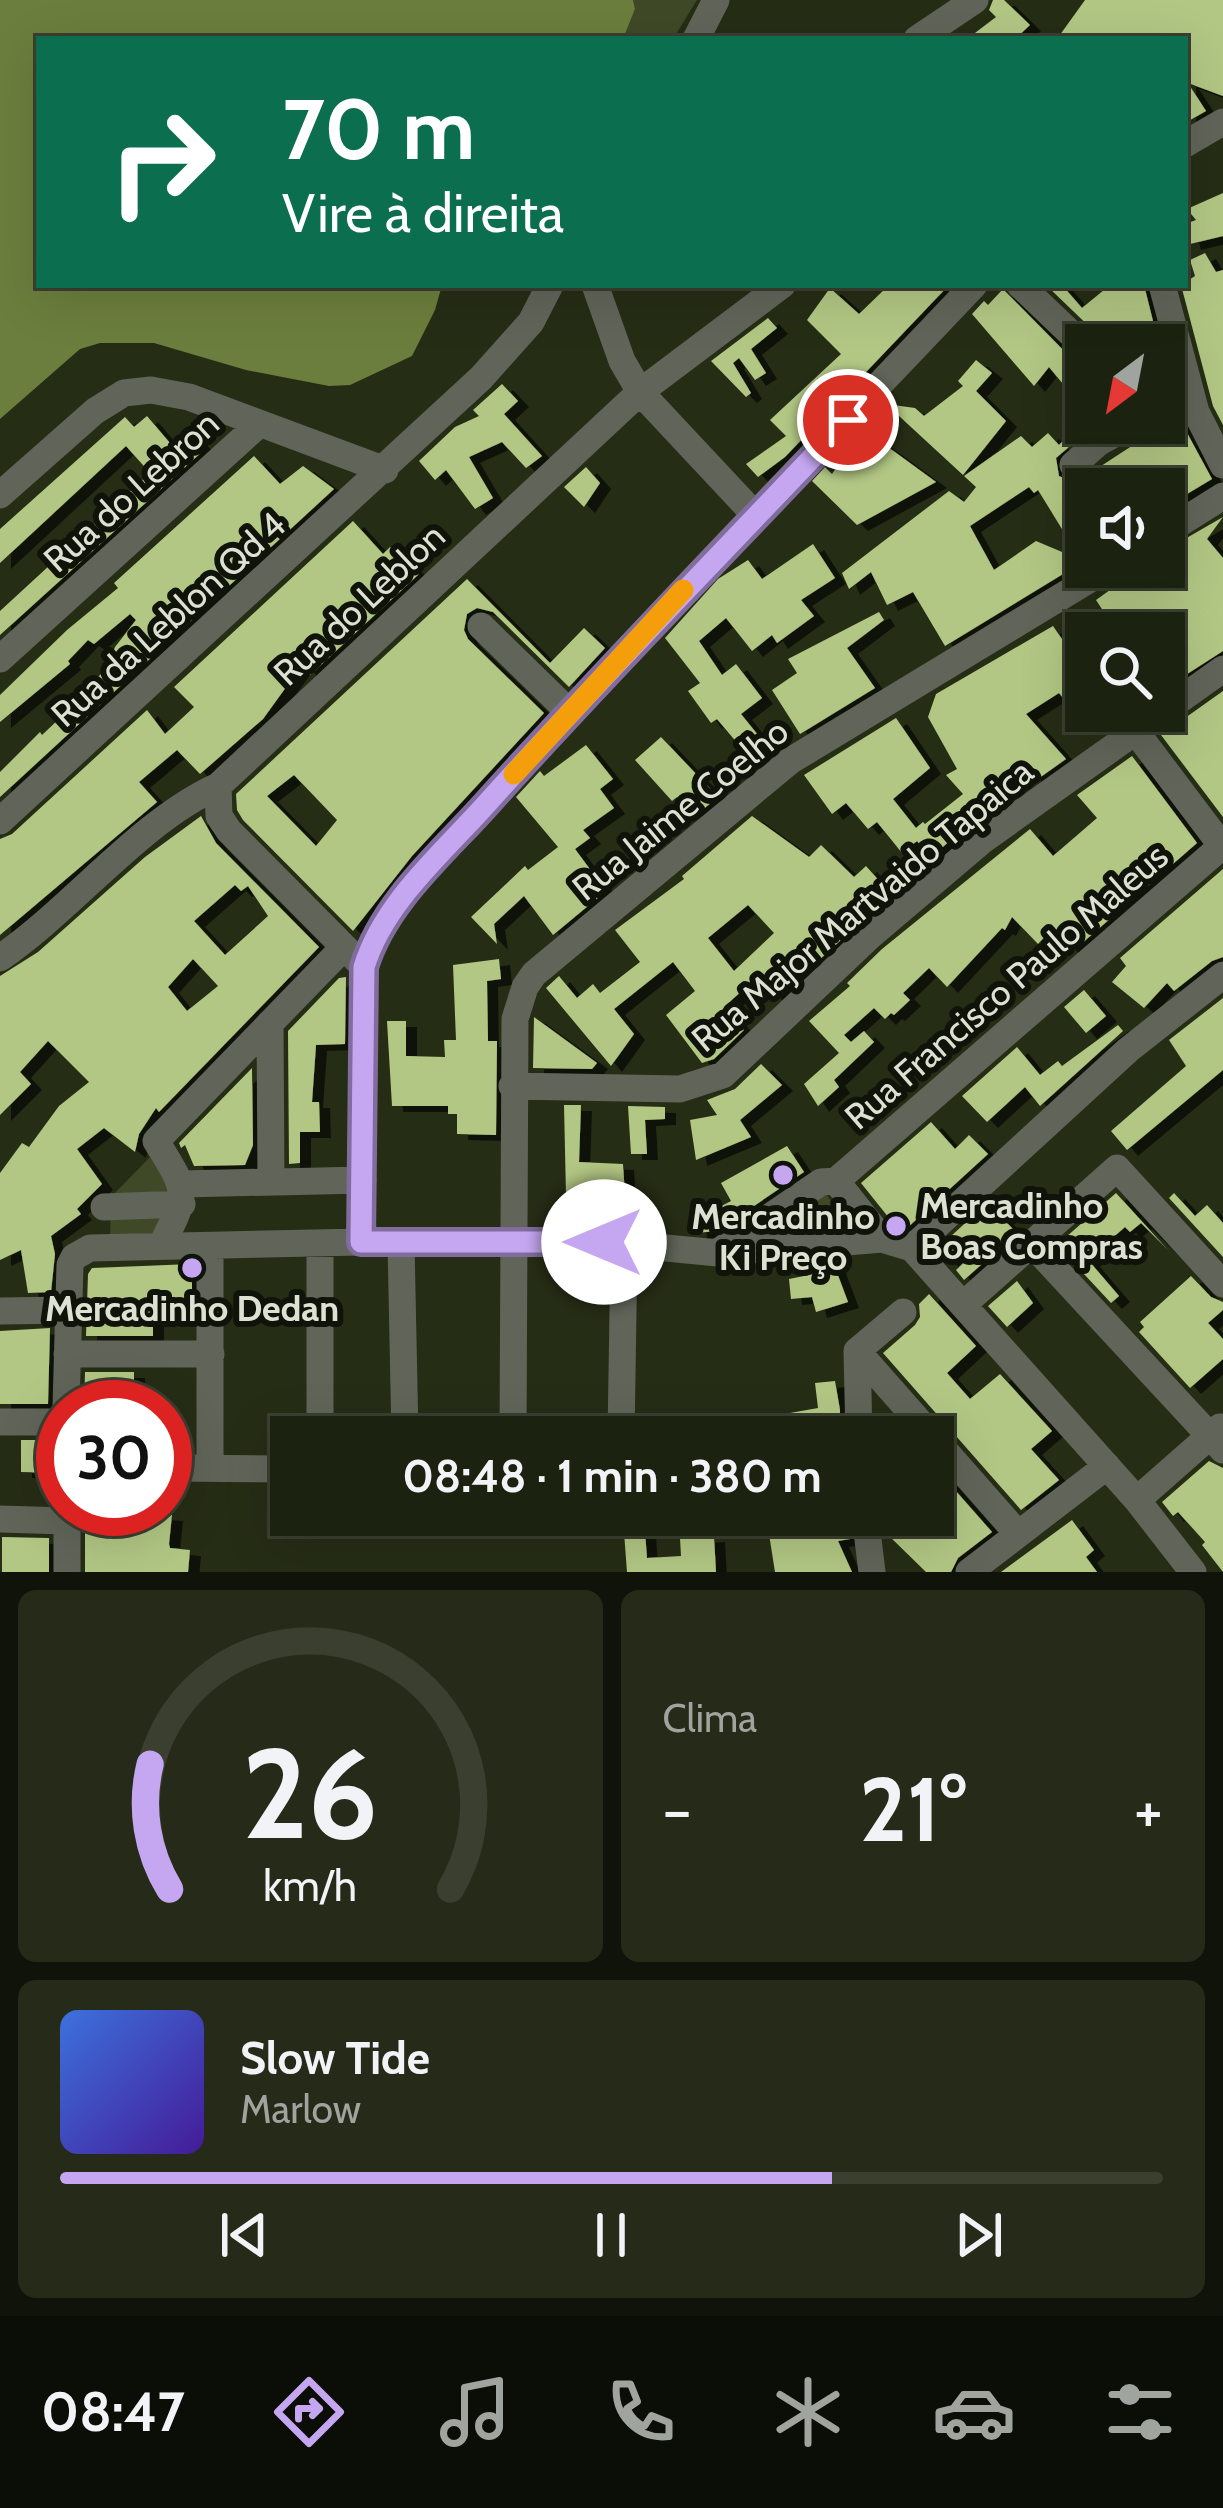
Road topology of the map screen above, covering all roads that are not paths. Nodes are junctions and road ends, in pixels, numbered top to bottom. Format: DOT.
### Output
graph roads {
  1 [pos="716,0"];
  2 [pos="975,0"];
  3 [pos="697,36"];
  4 [pos="921,36"];
  5 [pos="1221,130"];
  6 [pos="1188,143"];
  7 [pos="548,288"];
  8 [pos="596,288"];
  9 [pos="778,288"];
  10 [pos="971,288"];
  11 [pos="1023,288"];
  12 [pos="1163,288"];
  13 [pos="1065,328"];
  14 [pos="640,392"];
  15 [pos="258,424"];
  16 [pos="1095,444"];
  17 [pos="1073,465"];
  18 [pos="1223,465"];
  19 [pos="385,470"];
  20 [pos="0,495"];
  21 [pos="1223,496"];
  22 [pos="757,517"];
  23 [pos="1185,520"];
  24 [pos="1075,588"];
  25 [pos="481,626"];
  26 [pos="0,659"];
  27 [pos="1223,669"];
  28 [pos="1185,697"];
  29 [pos="569,712"];
  30 [pos="1136,732"];
  31 [pos="218,786"];
  32 [pos="0,821"];
  33 [pos="1223,846"];
  34 [pos="354,957"];
  35 [pos="0,958"];
  36 [pos="1223,975"];
  37 [pos="270,1023"];
  38 [pos="512,1086"];
  39 [pos="363,1180"];
  40 [pos="836,1180"];
  41 [pos="271,1182"];
  42 [pos="182,1194"];
  43 [pos="104,1207"];
  44 [pos="882,1239"];
  45 [pos="361,1242"];
  46 [pos="512,1242"];
  47 [pos="320,1244"];
  48 [pos="401,1244"];
  49 [pos="1032,1244"];
  50 [pos="161,1246"];
  51 [pos="210,1247"];
  52 [pos="624,1247"];
  53 [pos="912,1249"];
  54 [pos="718,1252"];
  55 [pos="1223,1285"];
  56 [pos="964,1304"];
  57 [pos="69,1310"];
  58 [pos="0,1311"];
  59 [pos="903,1312"];
  60 [pos="857,1352"];
  61 [pos="68,1354"];
  62 [pos="211,1354"];
  63 [pos="67,1380"];
  64 [pos="320,1416"];
  65 [pos="405,1416"];
  66 [pos="513,1416"];
  67 [pos="621,1416"];
  68 [pos="859,1416"];
  69 [pos="907,1416"];
  70 [pos="0,1422"];
  71 [pos="36,1423"];
  72 [pos="1219,1436"];
  73 [pos="1107,1466"];
  74 [pos="192,1467"];
  75 [pos="210,1467"];
  76 [pos="270,1468"];
  77 [pos="954,1471"];
  78 [pos="1137,1499"];
  79 [pos="36,1517"];
  80 [pos="0,1519"];
  81 [pos="1018,1534"];
  82 [pos="67,1536"];
  83 [pos="869,1536"];
  84 [pos="1185,1569"];
  85 [pos="68,1572"];
  86 [pos="872,1572"];
  87 [pos="969,1572"];
  1 -- 3 [label="street"];
  2 -- 4 [label="street"];
  5 -- 6 [label="street"];
  7 -- 19 [label="street, Rua da Leblon Qd 4"];
  8 -- 14 [label="street"];
  9 -- 14 [label="street, Rua do Leblon"];
  10 -- 22 [label="street"];
  11 -- 13 [label="street"];
  12 -- 18 [label="street"];
  14 -- 22 [label="street"];
  14 -- 31 [label="street, Rua do Leblon"];
  15 -- 19 [label="street, Rua do Lebron"];
  15 -- 20 [label="street, Rua do Lebron"];
  15 -- 26 [label="street, Rua do Lebron"];
  16 -- 17 [label="street"];
  19 -- 32 [label="street, Rua da Leblon Qd 4"];
  21 -- 23 [label="street"];
  22 -- 29 [label="street"];
  24 -- 38 [label="street, Rua Jaime Coelho"];
  25 -- 29 [label="street"];
  27 -- 28 [label="street, Rua Major Martvaido Tapaica"];
  29 -- 34 [label="street"];
  30 -- 33 [label="street"];
  30 -- 38 [label="street, Rua Major Martvaido Tapaica"];
  31 -- 34 [label="street"];
  31 -- 35 [label="street, Rua do Leblon"];
  33 -- 40 [label="street, Rua Francisco Paulo Maleus"];
  34 -- 37 [label="street"];
  34 -- 39 [label="street"];
  36 -- 53 [label="street"];
  37 -- 41 [label="street"];
  37 -- 42 [label="street"];
  38 -- 46 [label="street, Rua Jaime Coelho"];
  39 -- 41 [label="street"];
  39 -- 45 [label="street"];
  40 -- 44 [label="street"];
  40 -- 54 [label="street, Rua Francisco Paulo Maleus"];
  41 -- 42 [label="street"];
  42 -- 43 [label="street"];
  42 -- 50 [label="street"];
  44 -- 53 [label="street"];
  44 -- 54 [label="street"];
  45 -- 47 [label="street"];
  45 -- 48 [label="street"];
  46 -- 48 [label="street"];
  46 -- 52 [label="street"];
  46 -- 66 [label="street, Rua Jaime Coelho"];
  47 -- 51 [label="street"];
  47 -- 64 [label="street"];
  48 -- 65 [label="street"];
  49 -- 55 [label="street"];
  49 -- 56 [label="street"];
  49 -- 72 [label="street"];
  50 -- 51 [label="street"];
  50 -- 57 [label="street"];
  51 -- 62 [label="street"];
  52 -- 54 [label="street"];
  52 -- 67 [label="street"];
  53 -- 56 [label="street"];
  56 -- 73 [label="street"];
  57 -- 58 [label="street"];
  57 -- 61 [label="street"];
  59 -- 60 [label="street"];
  60 -- 68 [label="street"];
  60 -- 69 [label="street"];
  61 -- 62 [label="street"];
  61 -- 63 [label="street"];
  62 -- 75 [label="street"];
  70 -- 71 [label="street"];
  72 -- 78 [label="street"];
  73 -- 78 [label="street"];
  73 -- 81 [label="street"];
  74 -- 75 [label="street"];
  75 -- 76 [label="street"];
  77 -- 81 [label="street"];
  78 -- 84 [label="street"];
  79 -- 80 [label="street"];
  81 -- 87 [label="street"];
  82 -- 85 [label="street"];
  83 -- 86 [label="street"];
}
